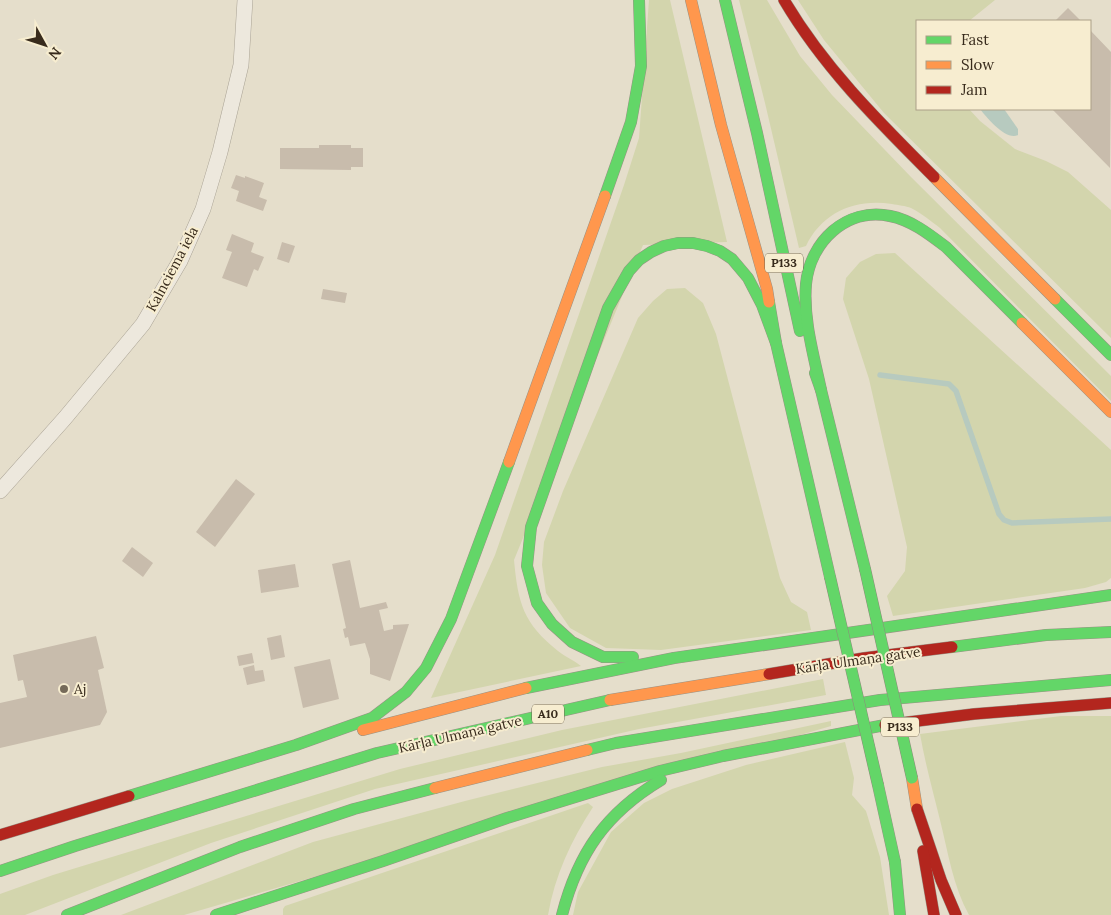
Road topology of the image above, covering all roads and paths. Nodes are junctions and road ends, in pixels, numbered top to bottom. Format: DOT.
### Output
graph roads {
  1 [pos="246,0"];
  2 [pos="639,0"];
  3 [pos="691,0"];
  4 [pos="725,0"];
  5 [pos="784,0"];
  6 [pos="776,343"];
  7 [pos="1111,355"];
  8 [pos="821,390"];
  9 [pos="1111,412"];
  10 [pos="0,491"];
  11 [pos="1111,594"];
  12 [pos="1111,632"];
  13 [pos="674,658"];
  14 [pos="1111,680"];
  15 [pos="1111,703"];
  16 [pos="296,746"];
  17 [pos="722,756"];
  18 [pos="917,809"];
  19 [pos="0,835"];
  20 [pos="895,862"];
  21 [pos="0,871"];
  22 [pos="67,915"];
  23 [pos="216,915"];
  24 [pos="562,915"];
  25 [pos="900,915"];
  26 [pos="906,915"];
  27 [pos="934,915"];
  28 [pos="956,915"];
  1 -- 10 [label="street, Kalnciema iela"];
  2 -- 16 [label="main road"];
  3 -- 6 [label="main road, P133"];
  4 -- 8 [label="main road, P133"];
  5 -- 7 [label="main road"];
  6 -- 13 [label="main road"];
  6 -- 20 [label="main road, P133, bridge"];
  8 -- 9 [label="main road"];
  8 -- 18 [label="main road, P133, bridge"];
  11 -- 13 [label="main road"];
  12 -- 21 [label="main road, Kārļa Ulmaņa gatve / A10"];
  13 -- 16 [label="main road"];
  14 -- 22 [label="main road"];
  15 -- 17 [label="main road"];
  16 -- 19 [label="main road"];
  17 -- 23 [label="main road"];
  17 -- 24 [label="main road"];
  18 -- 27 [label="main road"];
  18 -- 28 [label="main road"];
  20 -- 25 [label="main road"];
  20 -- 26 [label="main road"];
}
